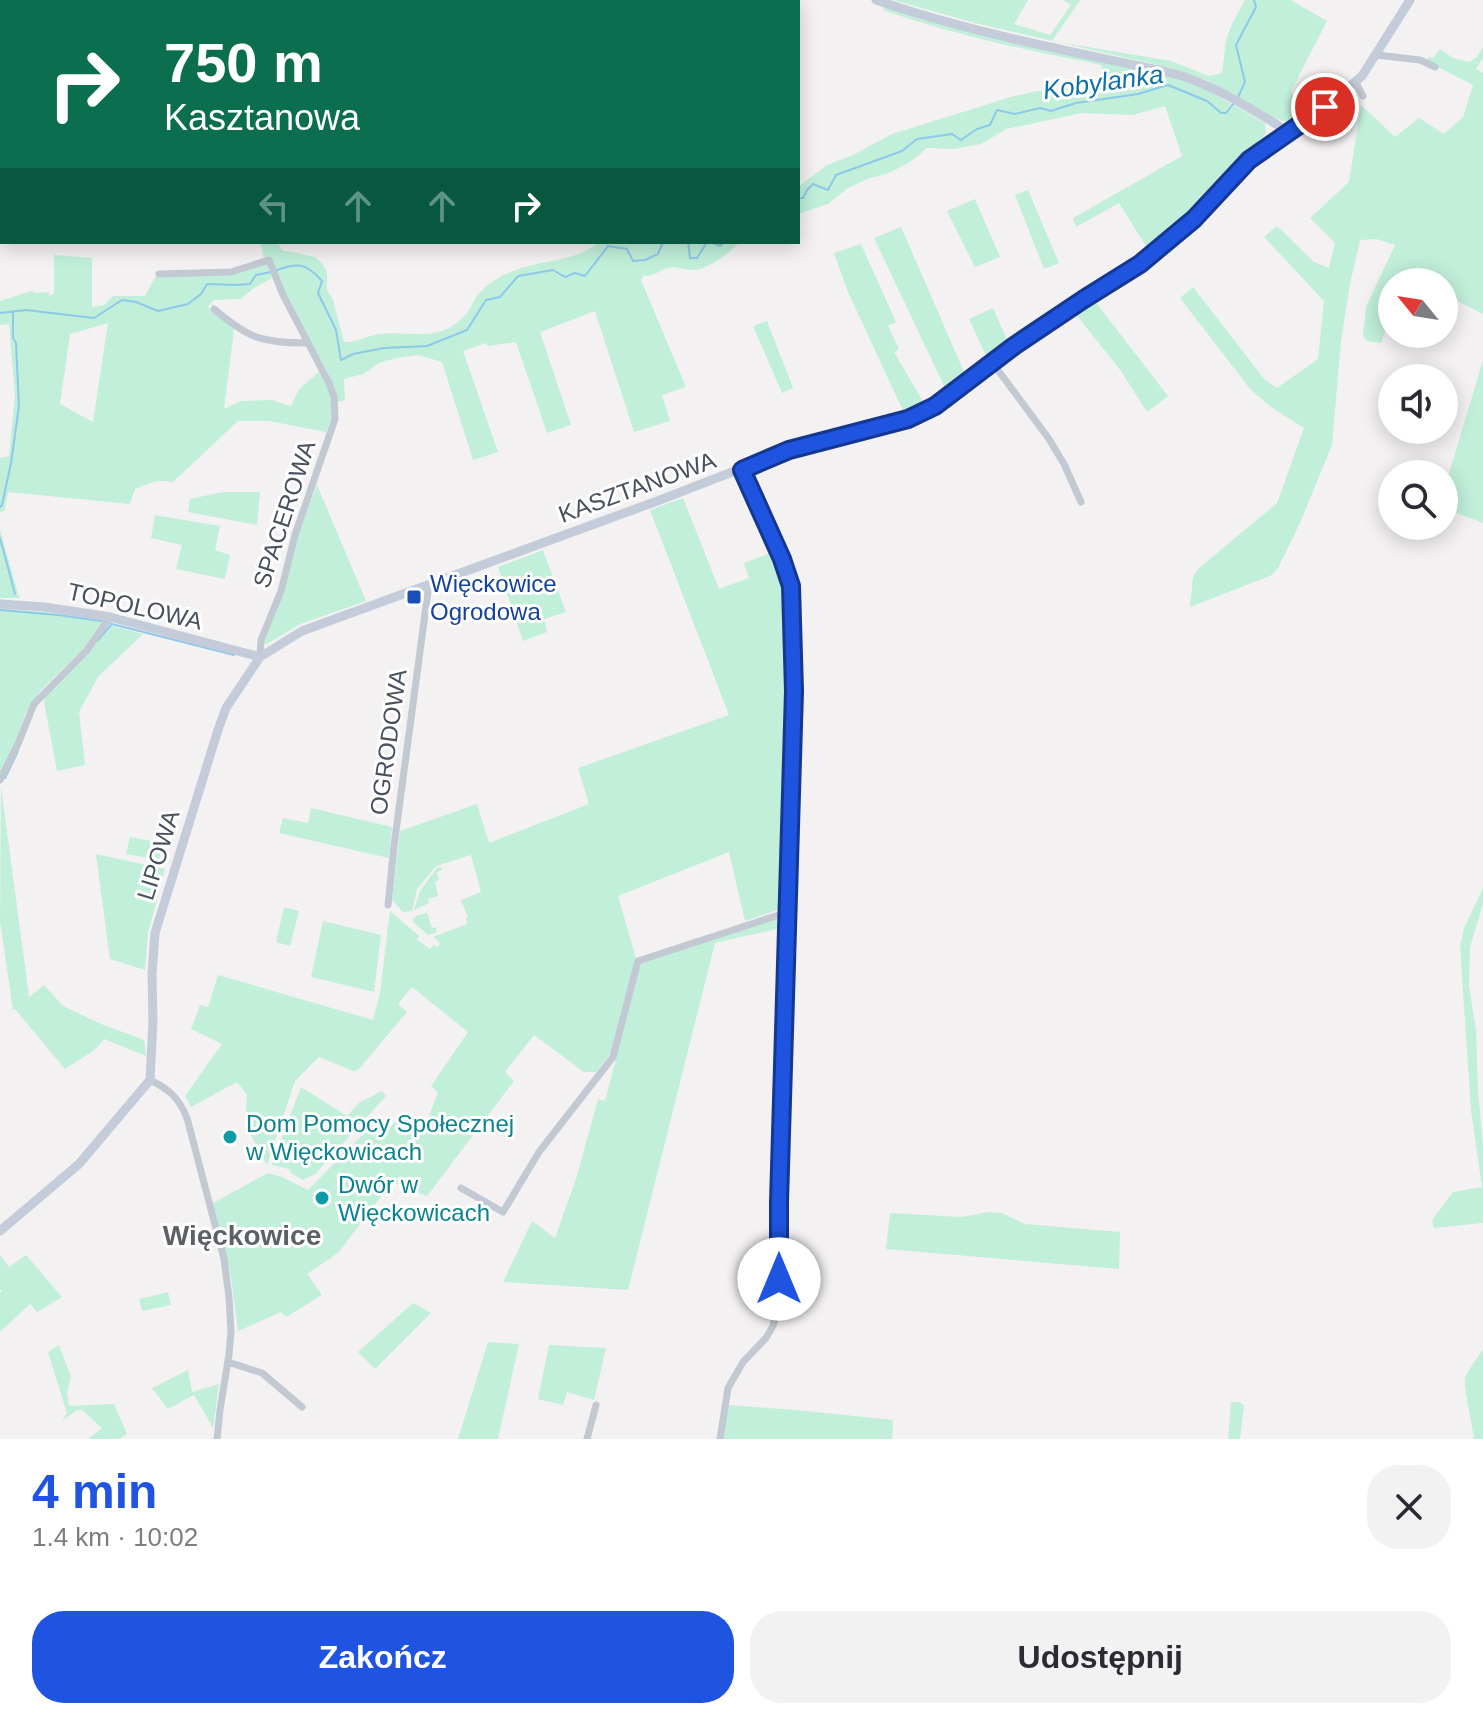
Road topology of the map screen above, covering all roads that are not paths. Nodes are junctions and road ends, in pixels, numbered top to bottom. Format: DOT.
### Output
graph roads {
  1 [pos="876,0"];
  2 [pos="1410,0"];
  3 [pos="1377,55"];
  4 [pos="1435,67"];
  5 [pos="1355,81"];
  6 [pos="1363,96"];
  7 [pos="1282,135"];
  8 [pos="159,274"];
  9 [pos="214,309"];
  10 [pos="307,343"];
  11 [pos="992,362"];
  12 [pos="742,470"];
  13 [pos="1081,502"];
  14 [pos="429,584"];
  15 [pos="0,604"];
  16 [pos="110,617"];
  17 [pos="260,657"];
  18 [pos="0,780"];
  19 [pos="388,905"];
  20 [pos="788,912"];
  21 [pos="150,1080"];
  22 [pos="461,1188"];
  23 [pos="0,1231"];
  24 [pos="228,1362"];
  25 [pos="596,1405"];
  26 [pos="302,1407"];
  27 [pos="217,1439"];
  28 [pos="587,1439"];
  29 [pos="720,1439"];
  1 -- 7 [label="street"];
  2 -- 3 [label="street, KASZTANOWA"];
  3 -- 4 [label="street"];
  3 -- 5 [label="street, KASZTANOWA"];
  5 -- 6 [label="street"];
  5 -- 7 [label="street, KASZTANOWA"];
  7 -- 11 [label="street, KASZTANOWA"];
  8 -- 10 [label="street"];
  9 -- 10 [label="street"];
  10 -- 17 [label="street, SPACEROWA"];
  11 -- 12 [label="street, KASZTANOWA"];
  11 -- 13 [label="street"];
  12 -- 14 [label="street, KASZTANOWA"];
  12 -- 20 [label="street"];
  14 -- 17 [label="street, KASZTANOWA"];
  14 -- 19 [label="street, OGRODOWA"];
  15 -- 16 [label="street, TOPOLOWA"];
  16 -- 17 [label="street, TOPOLOWA"];
  16 -- 18 [label="street"];
  17 -- 21 [label="street, LIPOWA"];
  20 -- 22 [label="street"];
  20 -- 29 [label="street"];
  21 -- 23 [label="street"];
  21 -- 24 [label="street"];
  24 -- 26 [label="street"];
  24 -- 27 [label="street"];
  25 -- 28 [label="street"];
}
